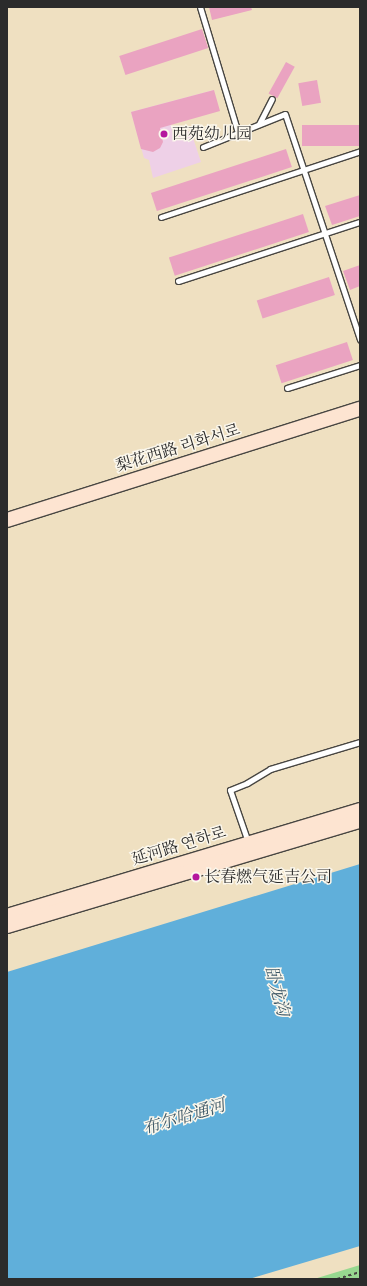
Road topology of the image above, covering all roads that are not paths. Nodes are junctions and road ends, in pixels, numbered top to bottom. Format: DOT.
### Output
graph roads {
  1 [pos="200,7"];
  2 [pos="272,99"];
  3 [pos="259,124"];
  4 [pos="238,133"];
  5 [pos="203,147"];
  6 [pos="360,151"];
  7 [pos="303,170"];
  8 [pos="161,217"];
  9 [pos="360,222"];
  10 [pos="325,234"];
  11 [pos="178,281"];
  12 [pos="360,340"];
  13 [pos="360,365"];
  14 [pos="287,388"];
  15 [pos="360,409"];
  16 [pos="7,520"];
  17 [pos="360,742"];
  18 [pos="360,810"];
  19 [pos="360,821"];
  20 [pos="249,843"];
  21 [pos="7,916"];
  22 [pos="7,926"];
  1 -- 4 [label="lane"];
  2 -- 3 [label="lane"];
  3 -- 4 [label="lane"];
  3 -- 7 [label="lane"];
  4 -- 5 [label="lane"];
  6 -- 7 [label="lane"];
  7 -- 8 [label="lane"];
  7 -- 10 [label="lane"];
  9 -- 10 [label="lane"];
  10 -- 11 [label="lane"];
  10 -- 12 [label="lane"];
  13 -- 14 [label="lane"];
  15 -- 16 [label="main road, 梨花西路 리화서로"];
  17 -- 20 [label="lane"];
  18 -- 20 [label="main road, 延河路 연하로"];
  19 -- 22 [label="main road, 延河路 연하로"];
  20 -- 21 [label="main road, 延河路 연하로"];
}
